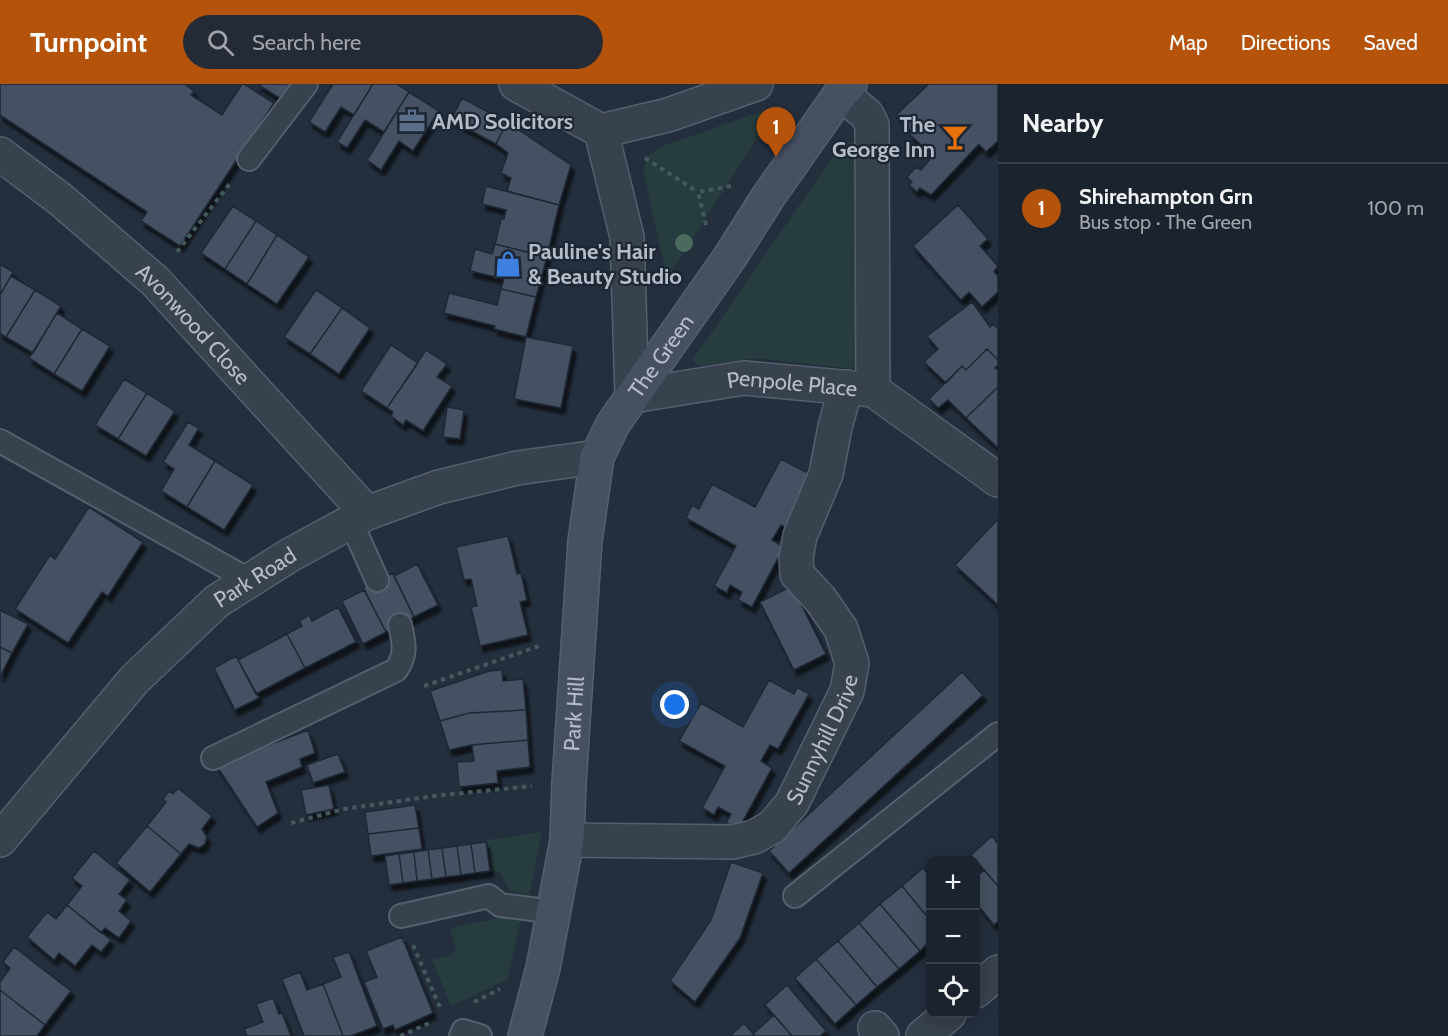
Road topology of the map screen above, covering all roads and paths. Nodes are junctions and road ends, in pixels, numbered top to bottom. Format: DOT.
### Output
graph roads {
  1 [pos="306,84"];
  2 [pos="516,84"];
  3 [pos="845,88"];
  4 [pos="743,89"];
  5 [pos="601,131"];
  6 [pos="0,154"];
  7 [pos="249,159"];
  8 [pos="698,192"];
  9 [pos="154,281"];
  10 [pos="860,388"];
  11 [pos="632,396"];
  12 [pos="0,441"];
  13 [pos="597,457"];
  14 [pos="998,480"];
  15 [pos="359,518"];
  16 [pos="249,580"];
  17 [pos="377,580"];
  18 [pos="400,625"];
  19 [pos="579,633"];
  20 [pos="418,688"];
  21 [pos="998,734"];
  22 [pos="213,758"];
  23 [pos="568,783"];
  24 [pos="291,823"];
  25 [pos="0,840"];
  26 [pos="567,840"];
  27 [pos="795,896"];
  28 [pos="555,912"];
  29 [pos="400,916"];
  30 [pos="998,972"];
  31 [pos="980,987"];
  32 [pos="443,1016"];
  33 [pos="944,1018"];
  34 [pos="461,1036"];
  35 [pos="480,1036"];
  36 [pos="525,1036"];
  37 [pos="923,1036"];
  1 -- 7 [label="lane"];
  2 -- 5 [label="street"];
  3 -- 10 [label="street, The Green"];
  3 -- 11 [label="main road, The Green"];
  4 -- 5 [label="street"];
  5 -- 8 [label="path"];
  5 -- 11 [label="street, The Green"];
  6 -- 9 [label="street, Avonwood Close"];
  7 -- 9 [label="path"];
  9 -- 15 [label="street, Avonwood Close"];
  10 -- 11 [label="street, Penpole Place"];
  10 -- 14 [label="street, Penpole Place"];
  10 -- 26 [label="street, Sunnyhill Drive"];
  11 -- 13 [label="main road, Park Hill"];
  12 -- 16 [label="lane"];
  13 -- 15 [label="street, Park Road"];
  13 -- 19 [label="main road, Park Hill"];
  15 -- 16 [label="street, Park Road"];
  15 -- 17 [label="lane"];
  16 -- 25 [label="street, Park Road"];
  18 -- 22 [label="lane"];
  19 -- 20 [label="path"];
  19 -- 23 [label="main road, Park Hill"];
  21 -- 27 [label="lane"];
  23 -- 24 [label="path"];
  23 -- 26 [label="main road, Park Hill"];
  26 -- 28 [label="main road, Park Hill"];
  28 -- 29 [label="lane"];
  28 -- 36 [label="main road, Park Hill"];
  29 -- 32 [label="path"];
  30 -- 31 [label="street"];
  33 -- 37 [label="street"];
  34 -- 35 [label="lane"];
}
